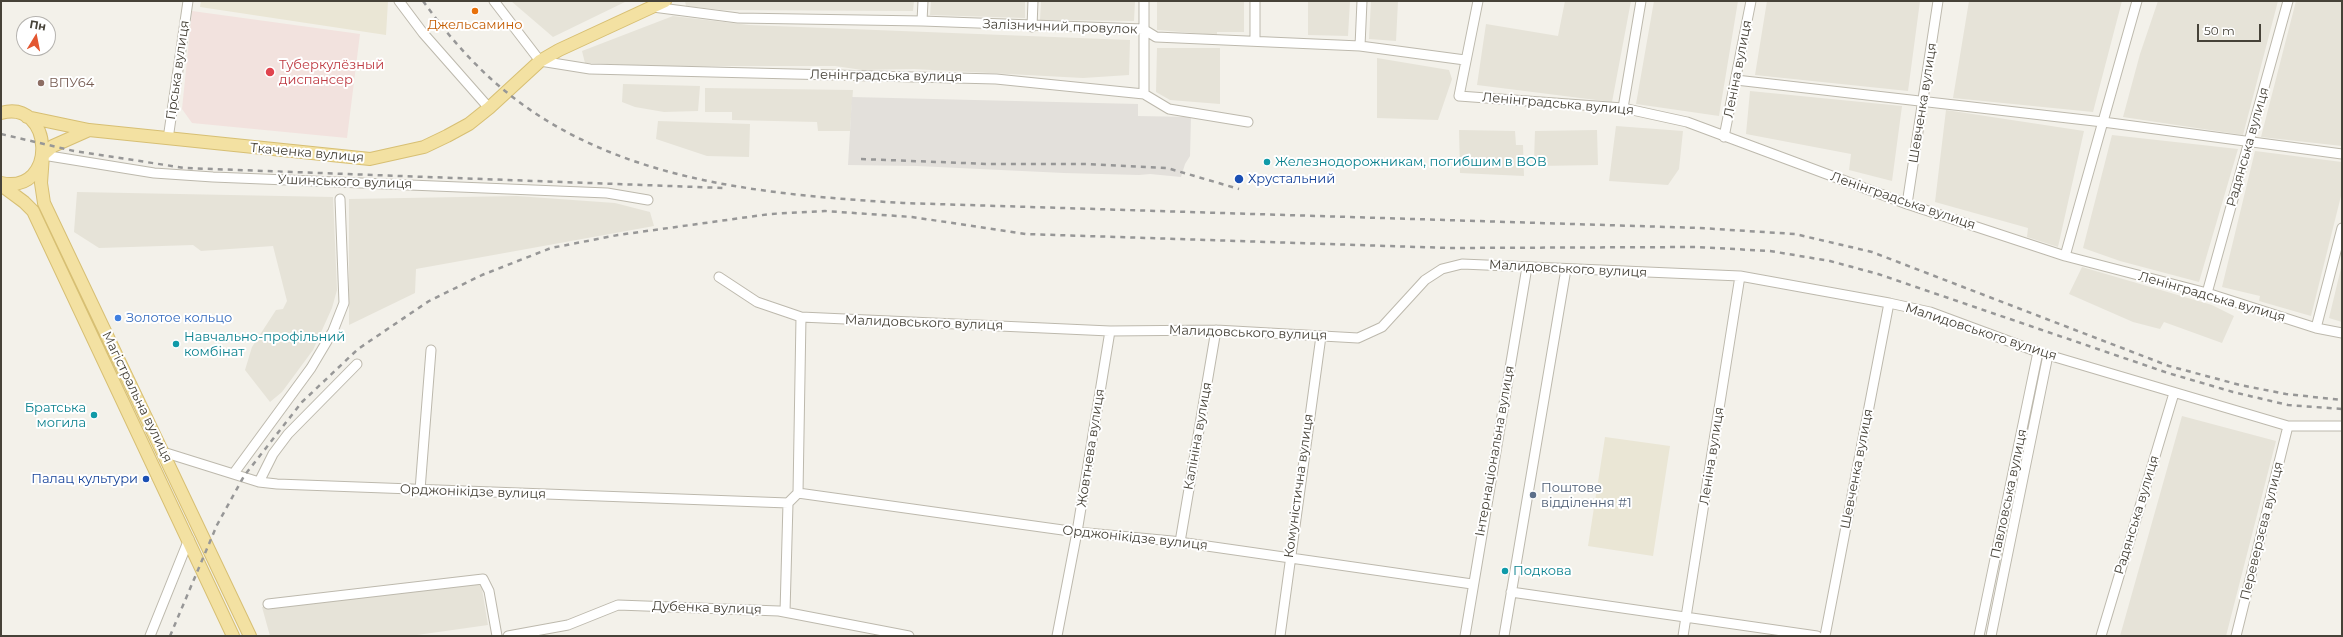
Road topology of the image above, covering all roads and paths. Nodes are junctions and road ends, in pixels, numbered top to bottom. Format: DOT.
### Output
graph roads {
  1 [pos="188,1"];
  2 [pos="399,1"];
  3 [pos="494,1"];
  4 [pos="665,1"];
  5 [pos="923,1"];
  6 [pos="1033,1"];
  7 [pos="1144,1"];
  8 [pos="1255,1"];
  9 [pos="1362,1"];
  10 [pos="1478,1"];
  11 [pos="1640,1"];
  12 [pos="1751,1"];
  13 [pos="1938,1"];
  14 [pos="2137,1"];
  15 [pos="2288,1"];
  16 [pos="653,7"];
  17 [pos="922,21"];
  18 [pos="1032,27"];
  19 [pos="1143,29"];
  20 [pos="1255,40"];
  21 [pos="1360,46"];
  22 [pos="1465,60"];
  23 [pos="540,61"];
  24 [pos="1736,80"];
  25 [pos="1144,94"];
  26 [pos="1924,101"];
  27 [pos="489,108"];
  28 [pos="1622,108"];
  29 [pos="3,111"];
  30 [pos="27,118"];
  31 [pos="1248,122"];
  32 [pos="2103,122"];
  33 [pos="89,130"];
  34 [pos="1724,137"];
  35 [pos="168,139"];
  36 [pos="2249,143"];
  37 [pos="2342,154"];
  38 [pos="43,155"];
  39 [pos="1,184"];
  40 [pos="340,198"];
  41 [pos="648,200"];
  42 [pos="1907,204"];
  43 [pos="2342,228"];
  44 [pos="2065,256"];
  45 [pos="1527,267"];
  46 [pos="1566,269"];
  47 [pos="719,276"];
  48 [pos="1740,276"];
  49 [pos="2207,293"];
  50 [pos="1889,303"];
  51 [pos="801,317"];
  52 [pos="2316,328"];
  53 [pos="1110,330"];
  54 [pos="1216,330"];
  55 [pos="2342,333"];
  56 [pos="1321,336"];
  57 [pos="431,350"];
  58 [pos="2038,352"];
  59 [pos="2048,355"];
  60 [pos="357,364"];
  61 [pos="2174,394"];
  62 [pos="2288,426"];
  63 [pos="2342,426"];
  64 [pos="163,452"];
  65 [pos="234,473"];
  66 [pos="259,482"];
  67 [pos="420,490"];
  68 [pos="798,494"];
  69 [pos="788,503"];
  70 [pos="1077,532"];
  71 [pos="189,539"];
  72 [pos="1180,542"];
  73 [pos="1289,557"];
  74 [pos="1472,584"];
  75 [pos="1511,592"];
  76 [pos="268,604"];
  77 [pos="785,612"];
  78 [pos="1686,617"];
  79 [pos="150,636"];
  80 [pos="234,636"];
  81 [pos="250,636"];
  82 [pos="497,636"];
  83 [pos="508,636"];
  84 [pos="909,636"];
  85 [pos="1057,636"];
  86 [pos="1280,636"];
  87 [pos="1465,636"];
  88 [pos="1504,636"];
  89 [pos="1683,636"];
  90 [pos="1817,636"];
  91 [pos="1825,636"];
  92 [pos="1979,636"];
  93 [pos="1991,636"];
  94 [pos="2101,636"];
  95 [pos="2236,636"];
  1 -- 35 [label="street, Гірська вулиця"];
  2 -- 27 [label="street"];
  3 -- 23 [label="street"];
  4 -- 16 [label="main road, Ткаченка вулиця"];
  5 -- 17 [label="street"];
  6 -- 18 [label="street"];
  7 -- 19 [label="street"];
  8 -- 20 [label="street"];
  9 -- 21 [label="street"];
  10 -- 22 [label="street"];
  11 -- 28 [label="street"];
  12 -- 24 [label="street, Леніна вулиця"];
  13 -- 26 [label="street, Шевченка вулиця"];
  14 -- 32 [label="street"];
  15 -- 36 [label="street, Радянська вулиця"];
  16 -- 17 [label="street, Залізничний провулок"];
  16 -- 23 [label="main road, Ткаченка вулиця"];
  17 -- 18 [label="street, Залізничний провулок"];
  18 -- 19 [label="street, Залізничний провулок"];
  19 -- 20 [label="street, Залізничний провулок"];
  19 -- 25 [label="street"];
  20 -- 21 [label="street, Залізничний провулок"];
  21 -- 22 [label="street, Залізничний провулок"];
  22 -- 28 [label="street, Ленінградська вулиця"];
  23 -- 25 [label="street, Ленінградська вулиця"];
  23 -- 27 [label="main road, Ткаченка вулиця"];
  24 -- 26 [label="street"];
  24 -- 34 [label="street, Леніна вулиця"];
  25 -- 31 [label="street, Ленінградська вулиця"];
  26 -- 32 [label="street"];
  26 -- 42 [label="street, Шевченка вулиця"];
  27 -- 35 [label="main road, Ткаченка вулиця"];
  28 -- 34 [label="street, Ленінградська вулиця"];
  29 -- 30 [label="main road, Ткаченка вулиця"];
  30 -- 33 [label="main road, Ткаченка вулиця"];
  30 -- 38 [label="main road, Магістральна вулиця"];
  32 -- 36 [label="street"];
  32 -- 44 [label="street"];
  33 -- 35 [label="main road, Ткаченка вулиця"];
  33 -- 38 [label="main road"];
  34 -- 42 [label="street, Ленінградська вулиця"];
  36 -- 37 [label="street"];
  36 -- 49 [label="street, Радянська вулиця"];
  38 -- 39 [label="main road"];
  38 -- 41 [label="street, Ушинського вулиця"];
  38 -- 64 [label="main road, Магістральна вулиця"];
  39 -- 71 [label="main road, Магістральна вулиця"];
  40 -- 65 [label="street"];
  42 -- 44 [label="street, Ленінградська вулиця"];
  43 -- 52 [label="street"];
  44 -- 49 [label="street, Ленінградська вулиця"];
  45 -- 46 [label="street, Малидовського вулиця"];
  45 -- 56 [label="street, Малидовського вулиця"];
  45 -- 74 [label="street, Інтернаціональна вулиця"];
  46 -- 48 [label="street, Малидовського вулиця"];
  46 -- 75 [label="street"];
  47 -- 51 [label="street, Малидовського вулиця"];
  48 -- 50 [label="street, Малидовського вулиця"];
  48 -- 78 [label="street, Леніна вулиця"];
  49 -- 52 [label="street, Ленінградська вулиця"];
  50 -- 58 [label="street, Малидовського вулиця"];
  50 -- 91 [label="street, Шевченка вулиця"];
  51 -- 53 [label="street, Малидовського вулиця"];
  51 -- 68 [label="street"];
  52 -- 55 [label="street, Ленінградська вулиця"];
  53 -- 54 [label="street, Малидовського вулиця"];
  53 -- 70 [label="street, Жовтнева вулиця"];
  54 -- 56 [label="street, Малидовського вулиця"];
  54 -- 72 [label="street, Калініна вулиця"];
  56 -- 73 [label="street, Комуністична вулиця"];
  57 -- 67 [label="street"];
  58 -- 59 [label="street, Малидовського вулиця"];
  58 -- 92 [label="street, Павловська вулиця"];
  59 -- 61 [label="street, Малидовського вулиця"];
  59 -- 93 [label="street, Павловська вулиця"];
  60 -- 66 [label="street"];
  61 -- 62 [label="street, Малидовського вулиця"];
  61 -- 94 [label="street, Радянська вулиця"];
  62 -- 63 [label="street, Малидовського вулиця"];
  62 -- 95 [label="street, Переверзєва вулиця"];
  64 -- 65 [label="street, Орджонікідзе вулиця"];
  64 -- 81 [label="main road, Магістральна вулиця"];
  65 -- 66 [label="street, Орджонікідзе вулиця"];
  66 -- 67 [label="street, Орджонікідзе вулиця"];
  67 -- 69 [label="street, Орджонікідзе вулиця"];
  68 -- 69 [label="street"];
  68 -- 70 [label="street, Орджонікідзе вулиця"];
  69 -- 77 [label="street"];
  70 -- 72 [label="street, Орджонікідзе вулиця"];
  70 -- 85 [label="street, Жовтнева вулиця"];
  71 -- 79 [label="street"];
  71 -- 80 [label="main road, Магістральна вулиця"];
  72 -- 73 [label="street, Орджонікідзе вулиця"];
  73 -- 74 [label="street, Орджонікідзе вулиця"];
  73 -- 86 [label="street, Комуністична вулиця"];
  74 -- 87 [label="street, Інтернаціональна вулиця"];
  75 -- 78 [label="street"];
  75 -- 88 [label="street"];
  76 -- 82 [label="street"];
  77 -- 83 [label="street, Дубенка вулиця"];
  77 -- 84 [label="street, Дубенка вулиця"];
  78 -- 89 [label="street, Леніна вулиця"];
  78 -- 90 [label="street"];
}
